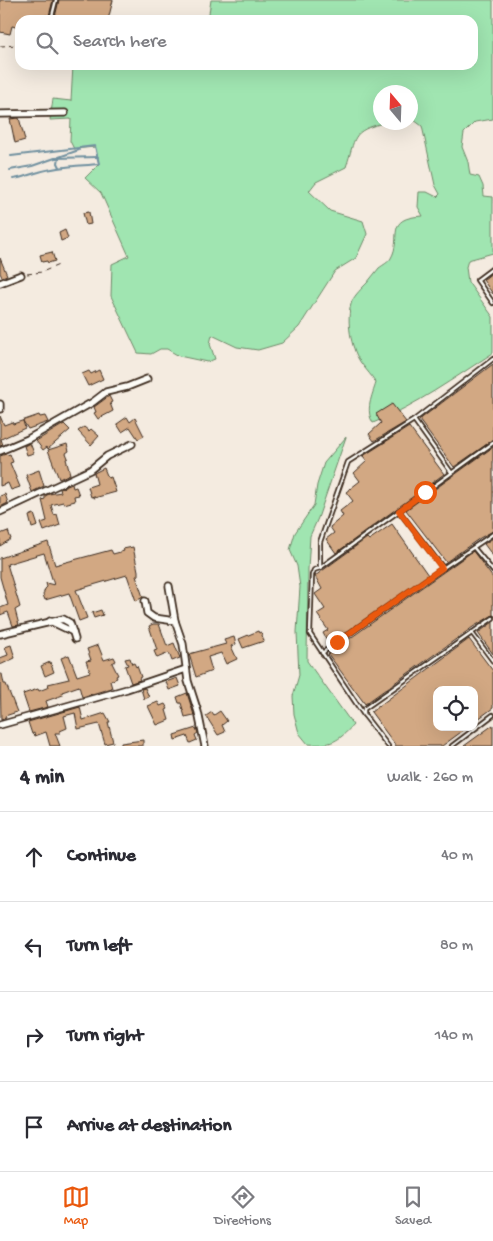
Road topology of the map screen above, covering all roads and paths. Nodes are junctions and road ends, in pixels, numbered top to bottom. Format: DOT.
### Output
graph roads {
  1 [pos="56,0"];
  2 [pos="52,15"];
  3 [pos="15,45"];
  4 [pos="0,46"];
  5 [pos="65,113"];
  6 [pos="0,114"];
  7 [pos="61,264"];
  8 [pos="493,268"];
  9 [pos="21,275"];
  10 [pos="0,283"];
  11 [pos="493,303"];
  12 [pos="493,359"];
  13 [pos="147,379"];
  14 [pos="0,404"];
  15 [pos="0,409"];
  16 [pos="414,420"];
  17 [pos="493,443"];
  18 [pos="132,444"];
  19 [pos="0,451"];
  20 [pos="451,472"];
  21 [pos="399,511"];
  22 [pos="0,512"];
  23 [pos="493,534"];
  24 [pos="474,548"];
  25 [pos="320,568"];
  26 [pos="442,568"];
  27 [pos="493,571"];
  28 [pos="169,586"];
  29 [pos="145,601"];
  30 [pos="493,618"];
  31 [pos="175,621"];
  32 [pos="472,633"];
  33 [pos="0,634"];
  34 [pos="75,639"];
  35 [pos="322,653"];
  36 [pos="493,661"];
  37 [pos="186,669"];
  38 [pos="364,715"];
  39 [pos="493,715"];
  40 [pos="0,725"];
  41 [pos="205,746"];
  42 [pos="388,746"];
  43 [pos="452,746"];
  1 -- 2 [label="lane"];
  3 -- 4 [label="path"];
  5 -- 6 [label="street"];
  7 -- 9 [label="path"];
  8 -- 11 [label="lane"];
  9 -- 10 [label="street"];
  12 -- 16 [label="lane"];
  13 -- 19 [label="street"];
  14 -- 15 [label="street"];
  16 -- 20 [label="lane"];
  16 -- 25 [label="lane"];
  17 -- 20 [label="lane"];
  18 -- 22 [label="street"];
  20 -- 21 [label="lane"];
  21 -- 25 [label="lane"];
  21 -- 26 [label="lane"];
  23 -- 24 [label="lane"];
  24 -- 26 [label="lane"];
  24 -- 27 [label="lane"];
  25 -- 35 [label="lane"];
  26 -- 35 [label="lane"];
  28 -- 31 [label="street"];
  29 -- 31 [label="street"];
  30 -- 32 [label="lane"];
  31 -- 37 [label="street"];
  32 -- 36 [label="lane"];
  32 -- 38 [label="lane"];
  33 -- 34 [label="street"];
  35 -- 38 [label="lane"];
  37 -- 40 [label="street"];
  37 -- 41 [label="street"];
  38 -- 42 [label="lane"];
  39 -- 43 [label="lane"];
}
